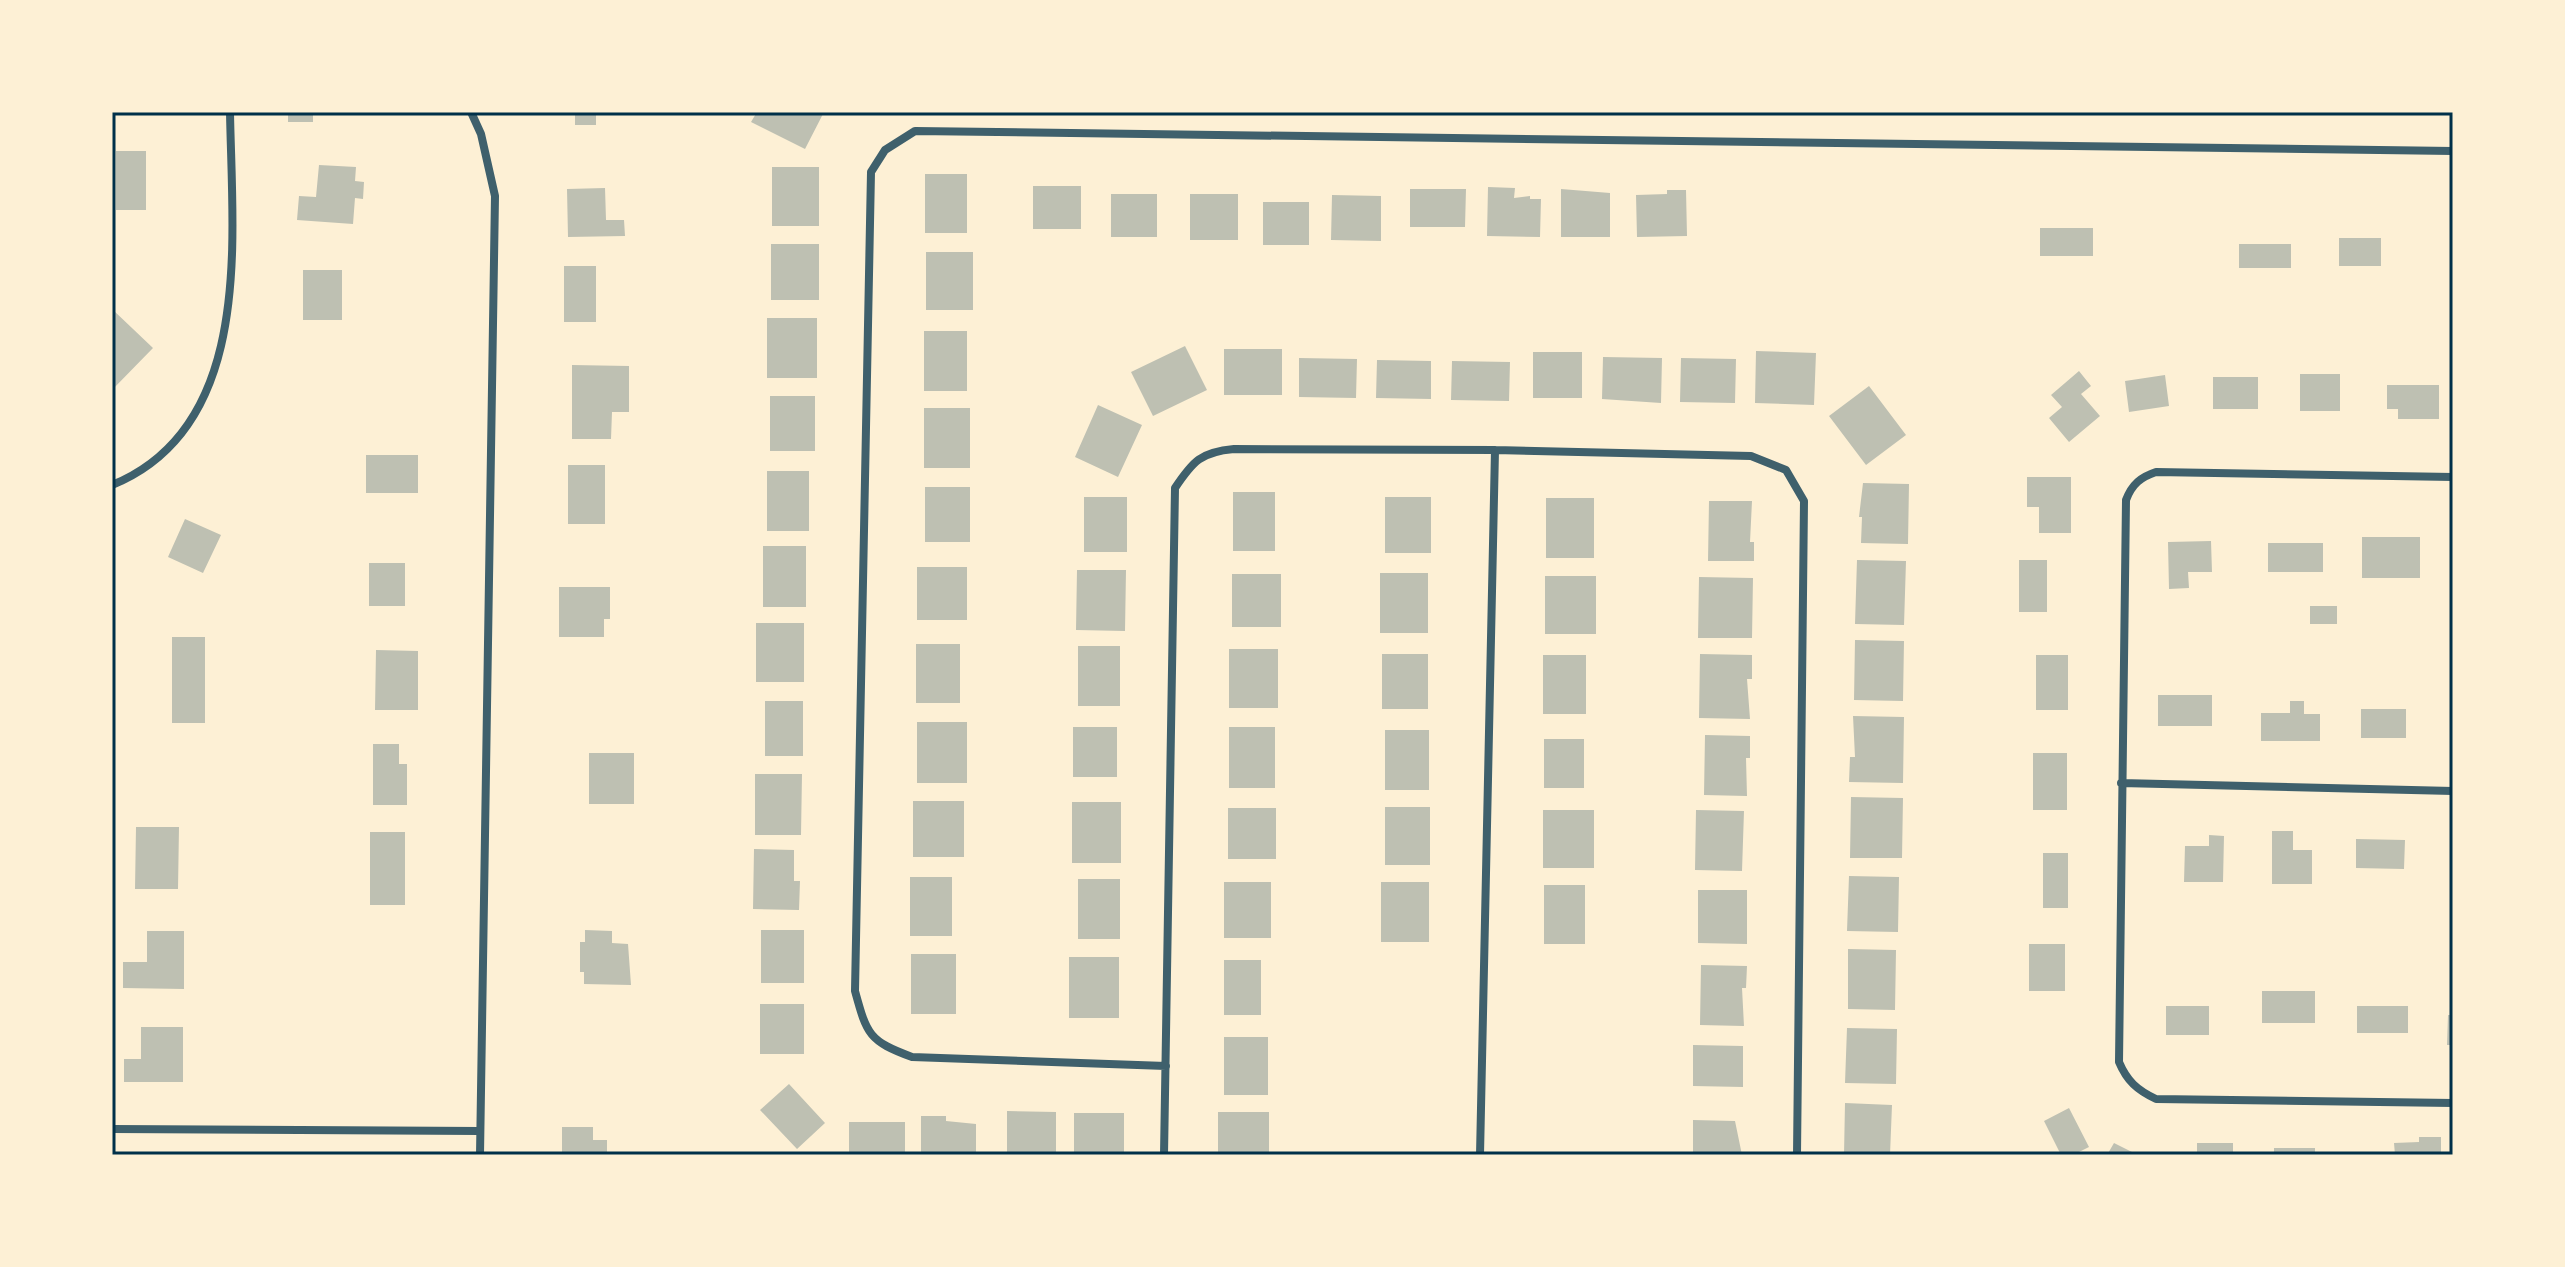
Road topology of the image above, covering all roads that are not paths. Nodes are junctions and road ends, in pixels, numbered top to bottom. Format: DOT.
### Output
graph roads {
  1 [pos="230,112"];
  2 [pos="471,112"];
  3 [pos="2453,151"];
  4 [pos="1495,450"];
  5 [pos="2453,477"];
  6 [pos="112,485"];
  7 [pos="2121,783"];
  8 [pos="2453,791"];
  9 [pos="1166,1066"];
  10 [pos="2453,1103"];
  11 [pos="112,1129"];
  12 [pos="480,1131"];
  13 [pos="480,1155"];
  14 [pos="1164,1155"];
  15 [pos="1480,1155"];
  16 [pos="1797,1155"];
  1 -- 6 [label="street"];
  2 -- 12 [label="street"];
  3 -- 9 [label="street"];
  4 -- 9 [label="street"];
  4 -- 15 [label="street"];
  4 -- 16 [label="street"];
  5 -- 7 [label="street"];
  7 -- 8 [label="street"];
  7 -- 10 [label="street"];
  9 -- 14 [label="street"];
  11 -- 12 [label="street"];
  12 -- 13 [label="street"];
}
